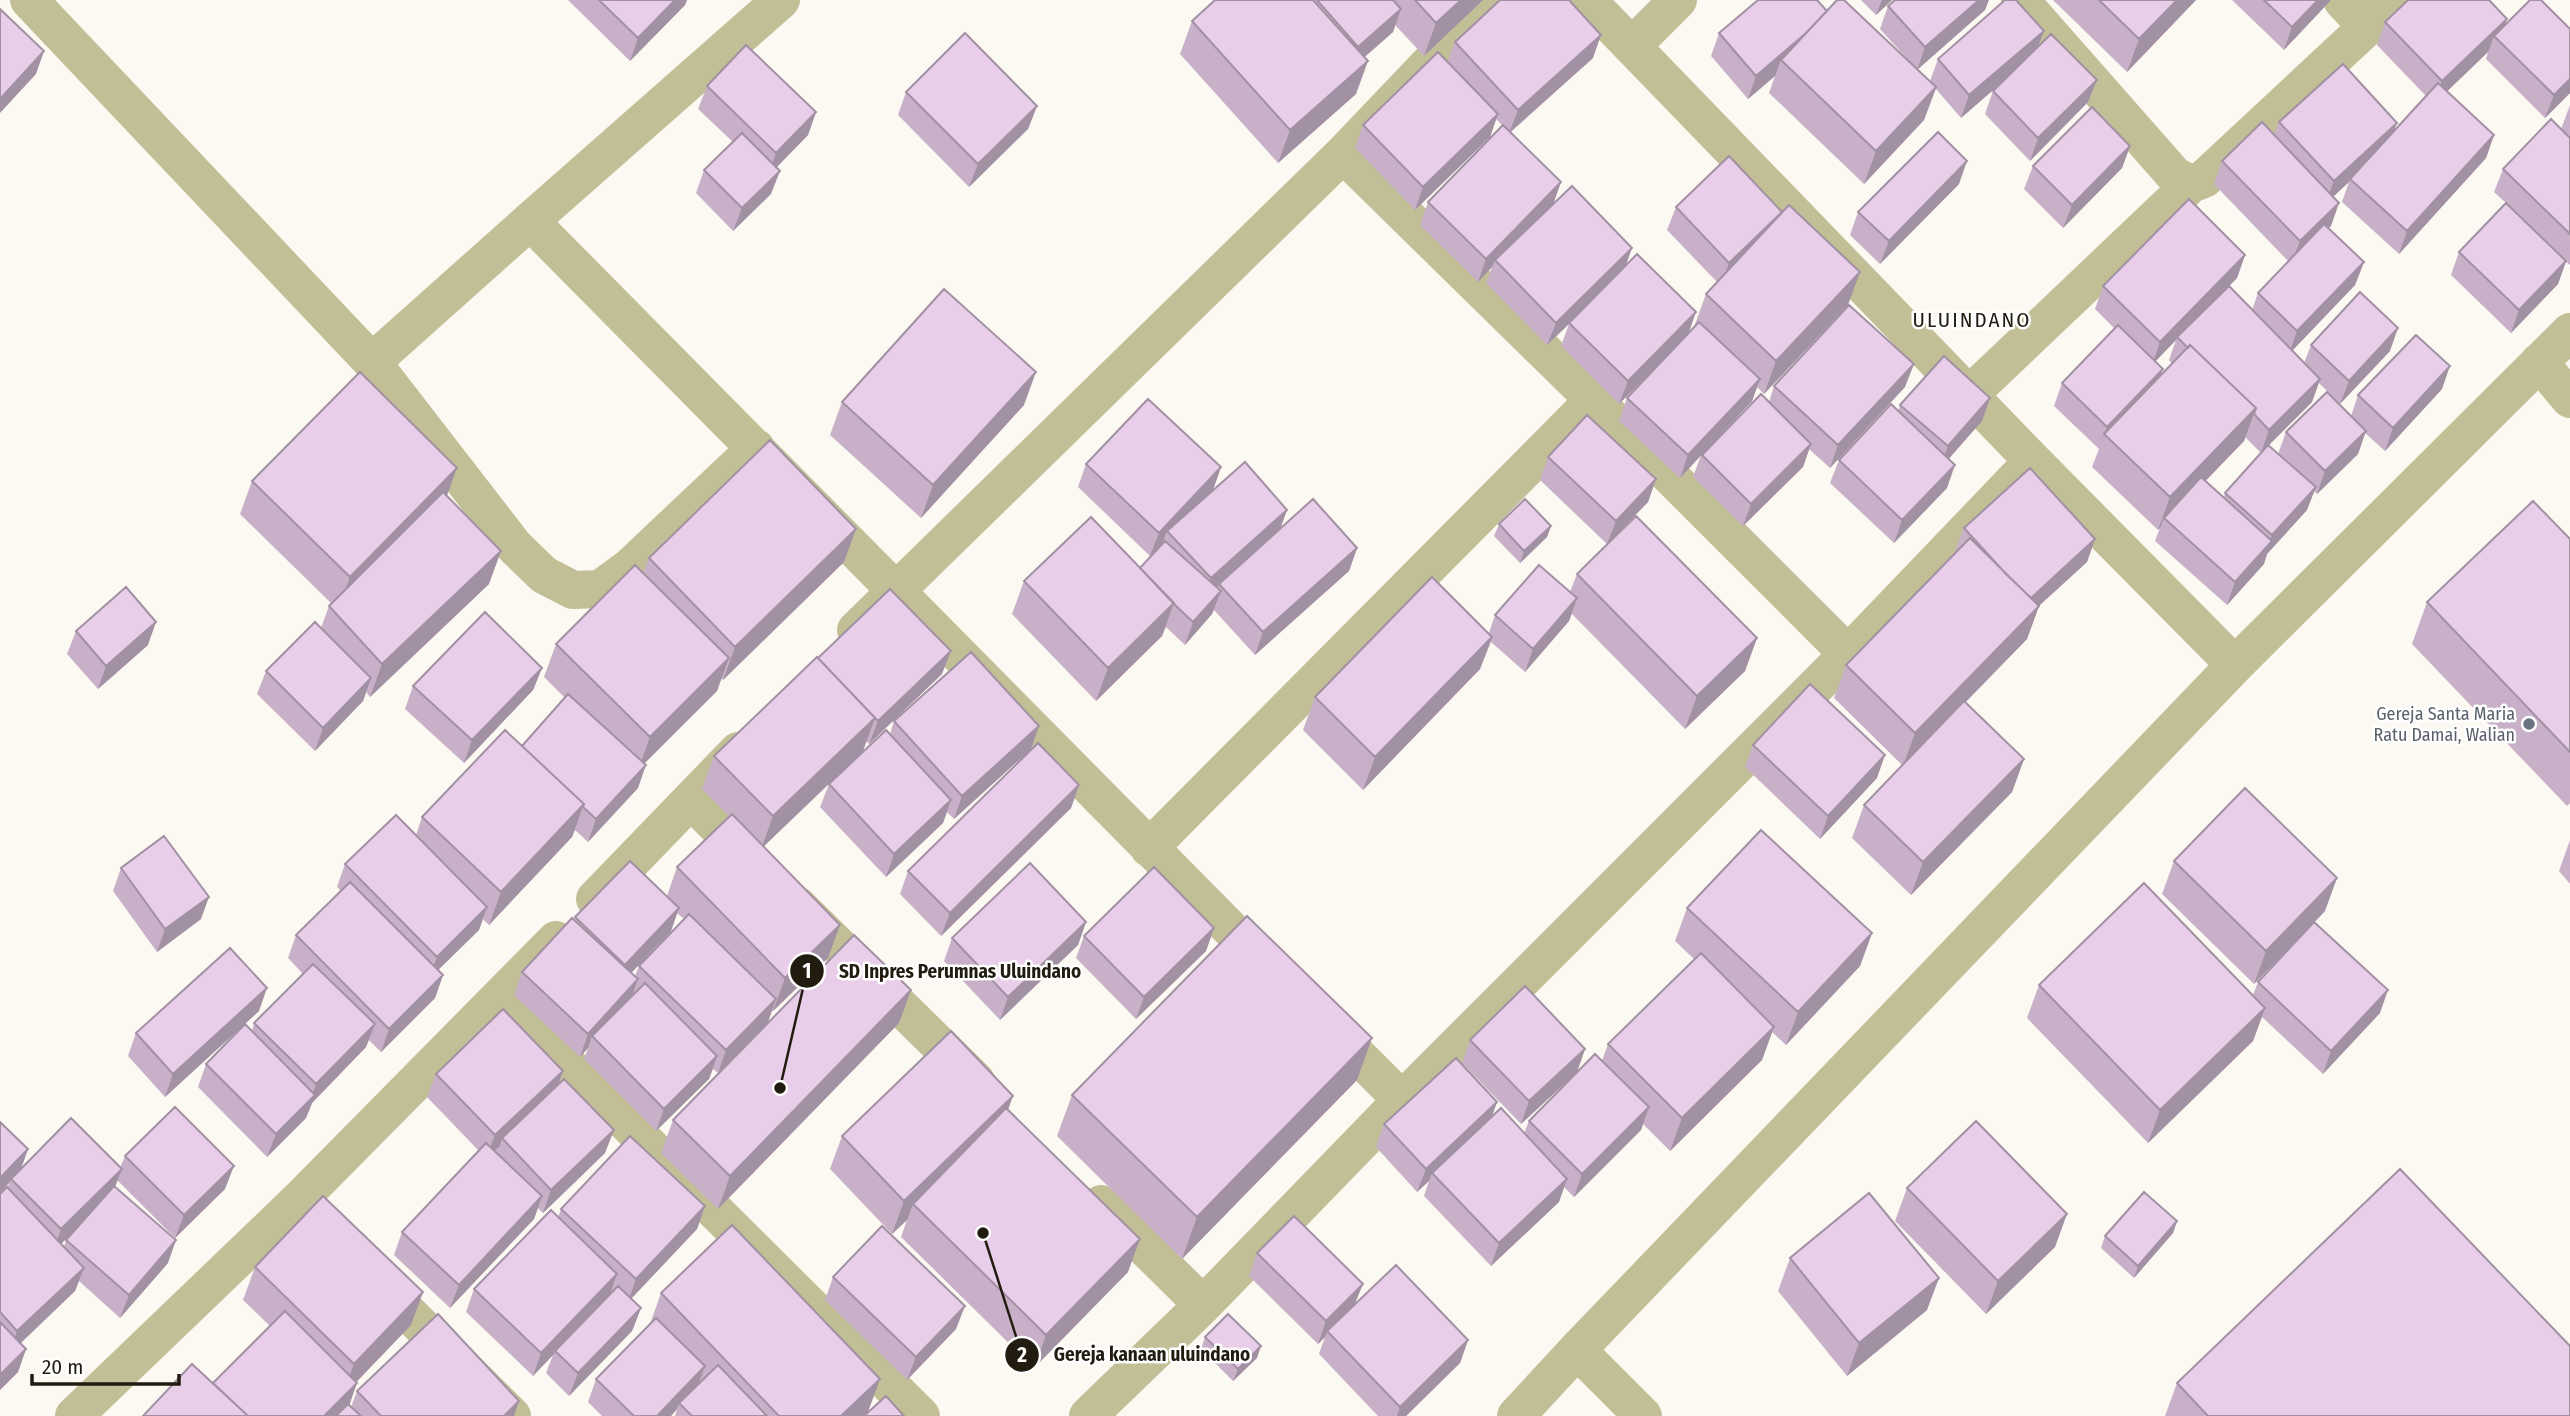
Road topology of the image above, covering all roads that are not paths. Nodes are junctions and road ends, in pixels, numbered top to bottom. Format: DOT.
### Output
graph roads {
  1 [pos="29,0"];
  2 [pos="781,0"];
  3 [pos="1490,0"];
  4 [pos="1587,0"];
  5 [pos="1678,0"];
  6 [pos="2020,0"];
  7 [pos="2396,0"];
  8 [pos="2354,13"];
  9 [pos="1632,46"];
  10 [pos="1343,154"];
  11 [pos="2191,184"];
  12 [pos="530,221"];
  13 [pos="2570,332"];
  14 [pos="372,362"];
  15 [pos="2539,362"];
  16 [pos="1969,395"];
  17 [pos="2570,399"];
  18 [pos="1594,400"];
  19 [pos="756,448"];
  20 [pos="2033,461"];
  21 [pos="895,589"];
  22 [pos="1848,654"];
  23 [pos="830,656"];
  24 [pos="2235,665"];
  25 [pos="765,724"];
  26 [pos="691,800"];
  27 [pos="1149,848"];
  28 [pos="500,997"];
  29 [pos="1402,1100"];
  30 [pos="996,1101"];
  31 [pos="1075,1179"];
  32 [pos="355,1261"];
  33 [pos="1203,1305"];
  34 [pos="1577,1350"];
  35 [pos="74,1416"];
  36 [pos="512,1416"];
  37 [pos="921,1416"];
  38 [pos="1088,1416"];
  39 [pos="1516,1416"];
  40 [pos="1643,1416"];
  1 -- 14 [label="street"];
  2 -- 12 [label="street"];
  3 -- 10 [label="street"];
  4 -- 9 [label="street"];
  5 -- 9 [label="street"];
  6 -- 11 [label="street"];
  7 -- 8 [label="street"];
  8 -- 11 [label="street"];
  9 -- 16 [label="street"];
  10 -- 18 [label="street"];
  10 -- 21 [label="street"];
  11 -- 16 [label="street"];
  12 -- 14 [label="street"];
  12 -- 19 [label="street"];
  13 -- 15 [label="street"];
  14 -- 19 [label="street"];
  15 -- 17 [label="street"];
  15 -- 24 [label="street"];
  16 -- 20 [label="street"];
  18 -- 22 [label="street"];
  18 -- 27 [label="street"];
  19 -- 21 [label="street"];
  20 -- 22 [label="street"];
  20 -- 24 [label="street"];
  21 -- 23 [label="street"];
  21 -- 27 [label="street"];
  22 -- 29 [label="street"];
  24 -- 34 [label="street"];
  25 -- 26 [label="street"];
  26 -- 28 [label="street"];
  26 -- 30 [label="street"];
  27 -- 29 [label="street"];
  28 -- 35 [label="street"];
  28 -- 37 [label="street"];
  29 -- 33 [label="street"];
  31 -- 33 [label="street"];
  32 -- 36 [label="street"];
  33 -- 38 [label="street"];
  34 -- 39 [label="street"];
  34 -- 40 [label="street"];
}
